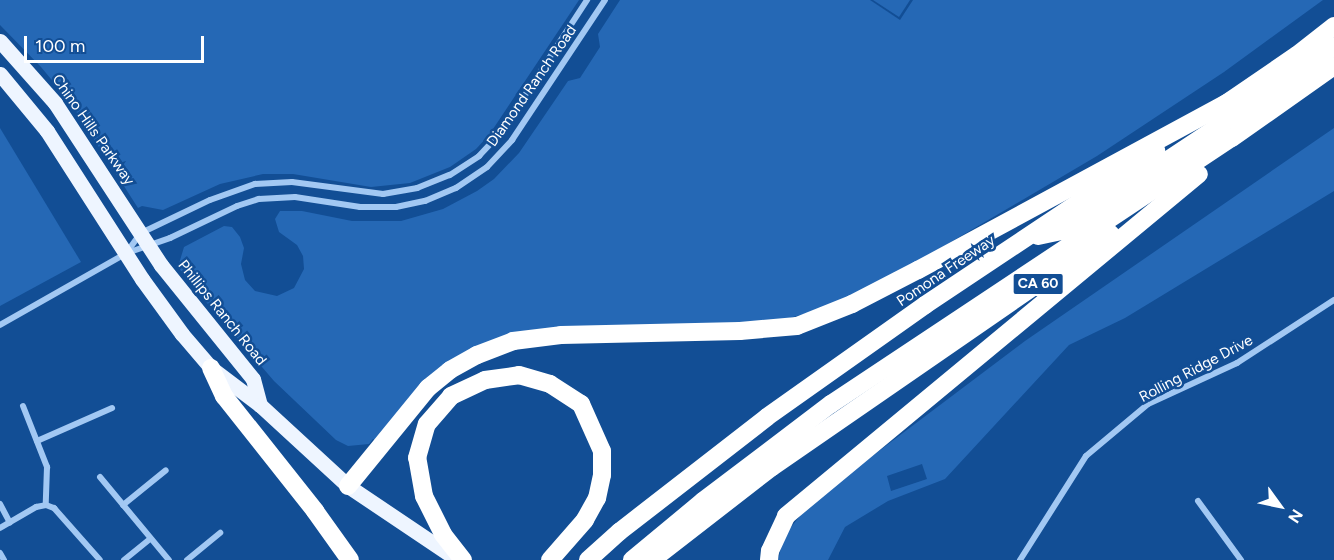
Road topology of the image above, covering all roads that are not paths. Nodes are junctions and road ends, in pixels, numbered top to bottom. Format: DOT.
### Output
graph roads {
  1 [pos="588,0"];
  2 [pos="605,0"];
  3 [pos="1334,26"];
  4 [pos="0,41"];
  5 [pos="1334,46"];
  6 [pos="1334,66"];
  7 [pos="0,74"];
  8 [pos="1334,81"];
  9 [pos="1234,99"];
  10 [pos="1199,174"];
  11 [pos="1028,238"];
  12 [pos="145,239"];
  13 [pos="127,253"];
  14 [pos="1334,300"];
  15 [pos="0,325"];
  16 [pos="211,368"];
  17 [pos="260,405"];
  18 [pos="22,406"];
  19 [pos="112,408"];
  20 [pos="37,441"];
  21 [pos="166,470"];
  22 [pos="100,477"];
  23 [pos="348,486"];
  24 [pos="1198,501"];
  25 [pos="0,504"];
  26 [pos="123,505"];
  27 [pos="45,506"];
  28 [pos="10,523"];
  29 [pos="0,528"];
  30 [pos="220,533"];
  31 [pos="150,539"];
  32 [pos="0,553"];
  33 [pos="656,558"];
  34 [pos="4,560"];
  35 [pos="100,560"];
  36 [pos="124,560"];
  37 [pos="169,560"];
  38 [pos="187,560"];
  39 [pos="350,560"];
  40 [pos="458,560"];
  41 [pos="463,560"];
  42 [pos="550,560"];
  43 [pos="588,560"];
  44 [pos="632,560"];
  45 [pos="769,560"];
  46 [pos="1020,560"];
  47 [pos="1241,560"];
  1 -- 12 [label="street, Diamond Ranch Road"];
  2 -- 12 [label="street, Diamond Ranch Road"];
  3 -- 9 [label="highway, Pomona Freeway / CA 60"];
  4 -- 12 [label="main road, Chino Hills Parkway"];
  5 -- 11 [label="highway"];
  6 -- 44 [label="highway"];
  7 -- 13 [label="main road"];
  8 -- 10 [label="highway, CA 60"];
  9 -- 11 [label="highway, Pomona Freeway / CA 60"];
  9 -- 23 [label="highway"];
  10 -- 33 [label="highway, CA 60"];
  10 -- 45 [label="highway"];
  11 -- 43 [label="highway, Pomona Freeway / CA 60"];
  12 -- 13 [label="street, Diamond Ranch Road"];
  12 -- 13 [label="street, Diamond Ranch Road"];
  12 -- 17 [label="main road, Phillips Ranch Road"];
  13 -- 15 [label="street"];
  13 -- 16 [label="main road, Phillips Ranch Road"];
  14 -- 46 [label="street, Rolling Ridge Drive"];
  16 -- 17 [label="main road, Phillips Ranch Road"];
  16 -- 39 [label="highway"];
  17 -- 23 [label="main road, Phillips Ranch Road"];
  18 -- 20 [label="street"];
  19 -- 20 [label="street"];
  20 -- 27 [label="street"];
  21 -- 26 [label="street"];
  22 -- 26 [label="street"];
  23 -- 40 [label="main road, Phillips Ranch Road"];
  24 -- 47 [label="street"];
  25 -- 28 [label="street"];
  26 -- 31 [label="street"];
  27 -- 28 [label="street"];
  27 -- 35 [label="street"];
  28 -- 29 [label="street"];
  30 -- 38 [label="street"];
  31 -- 36 [label="street"];
  31 -- 37 [label="street"];
  32 -- 34 [label="street"];
  41 -- 42 [label="highway"];
}
